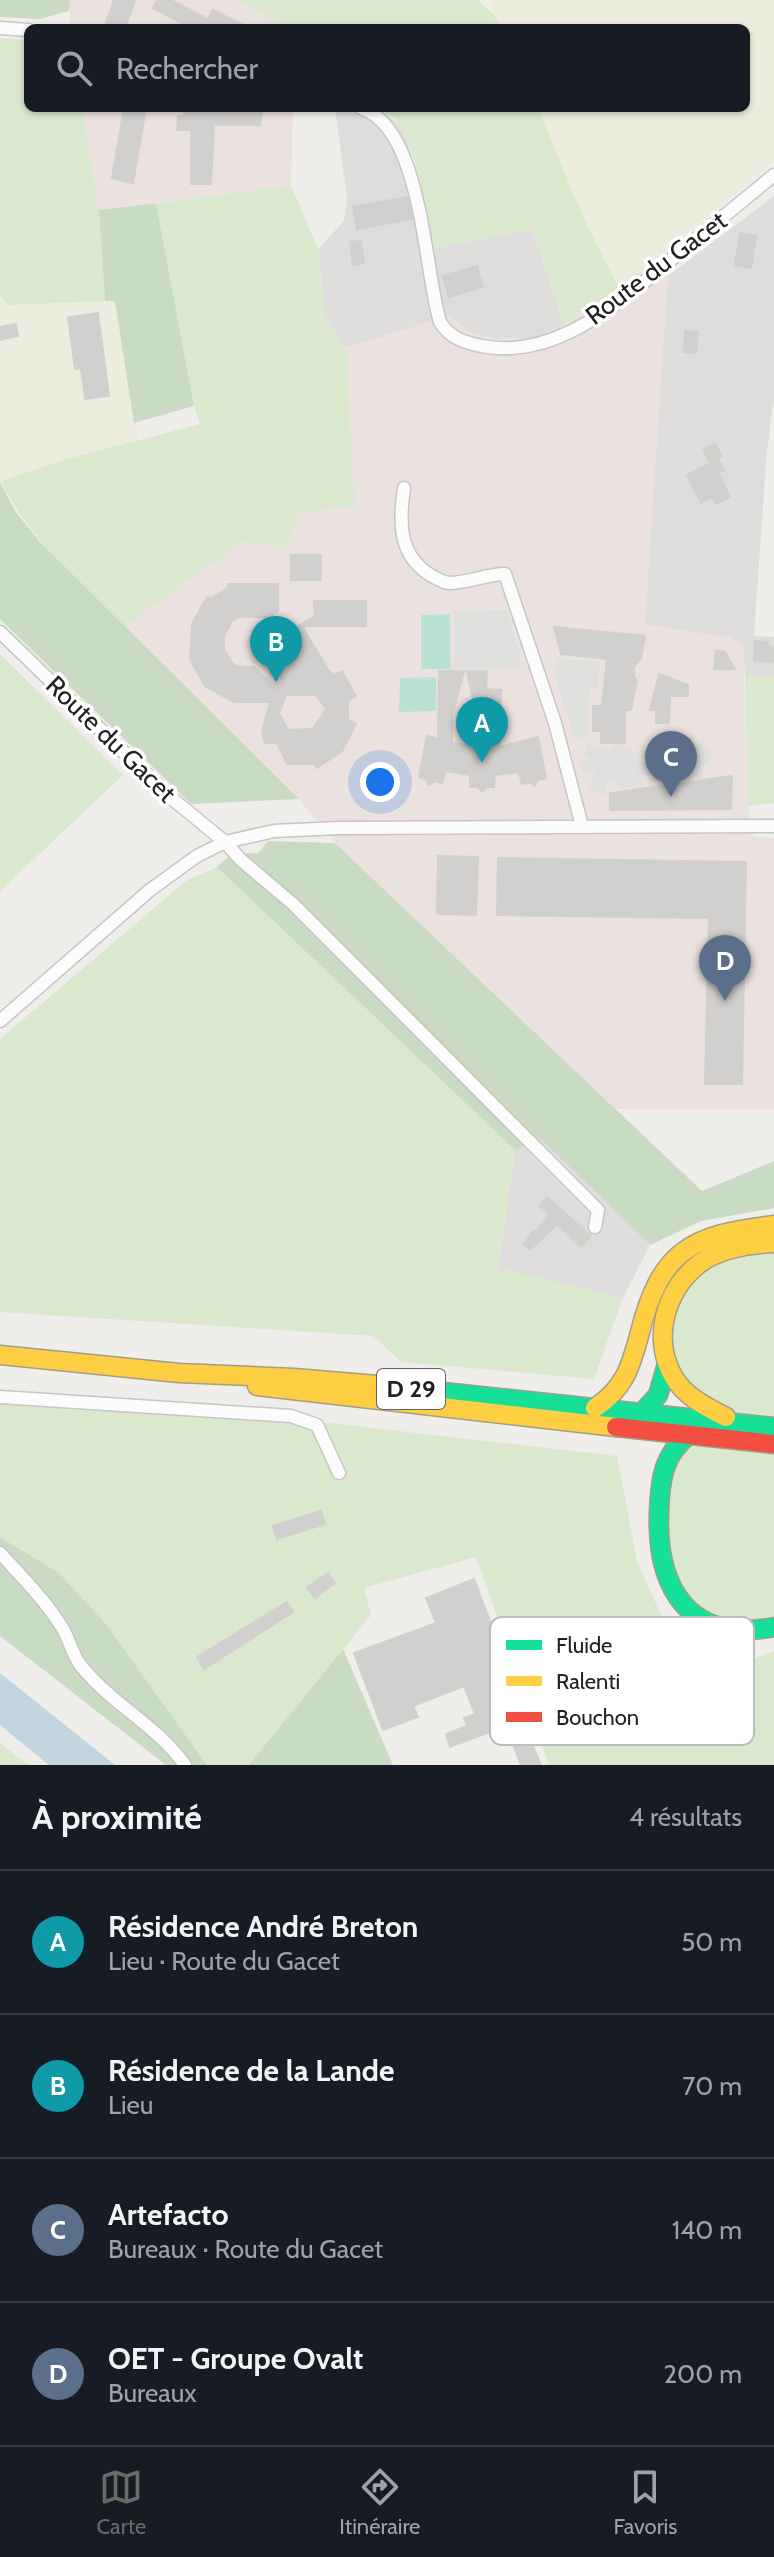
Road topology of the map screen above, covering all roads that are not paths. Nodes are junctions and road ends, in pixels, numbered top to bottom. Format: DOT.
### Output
graph roads {
  1 [pos="0,28"];
  2 [pos="24,30"];
  3 [pos="371,112"];
  4 [pos="774,175"];
  5 [pos="404,488"];
  6 [pos="0,632"];
  7 [pos="582,826"];
  8 [pos="774,826"];
  9 [pos="225,842"];
  10 [pos="0,1021"];
  11 [pos="774,1225"];
  12 [pos="595,1227"];
  13 [pos="774,1243"];
  14 [pos="0,1355"];
  15 [pos="667,1364"];
  16 [pos="0,1397"];
  17 [pos="643,1413"];
  18 [pos="594,1416"];
  19 [pos="736,1422"];
  20 [pos="774,1427"];
  21 [pos="689,1435"];
  22 [pos="774,1444"];
  23 [pos="339,1473"];
  24 [pos="0,1553"];
  25 [pos="700,1617"];
  26 [pos="774,1627"];
  27 [pos="754,1629"];
  28 [pos="185,1765"];
  1 -- 2 [label="street"];
  3 -- 4 [label="street, Route du Gacet"];
  5 -- 7 [label="street"];
  6 -- 9 [label="street, Route du Gacet"];
  7 -- 8 [label="street"];
  7 -- 9 [label="street"];
  9 -- 10 [label="street"];
  9 -- 12 [label="street, Route du Gacet"];
  11 -- 18 [label="main road"];
  13 -- 15 [label="main road"];
  14 -- 18 [label="main road, D 29"];
  15 -- 17 [label="main road"];
  15 -- 19 [label="main road"];
  16 -- 23 [label="street"];
  17 -- 18 [label="main road, D 29"];
  17 -- 19 [label="main road, D 29"];
  18 -- 21 [label="main road, D 29"];
  19 -- 20 [label="main road, D 29"];
  21 -- 22 [label="main road, D 29"];
  21 -- 25 [label="main road"];
  24 -- 28 [label="street"];
  26 -- 27 [label="main road"];
}
